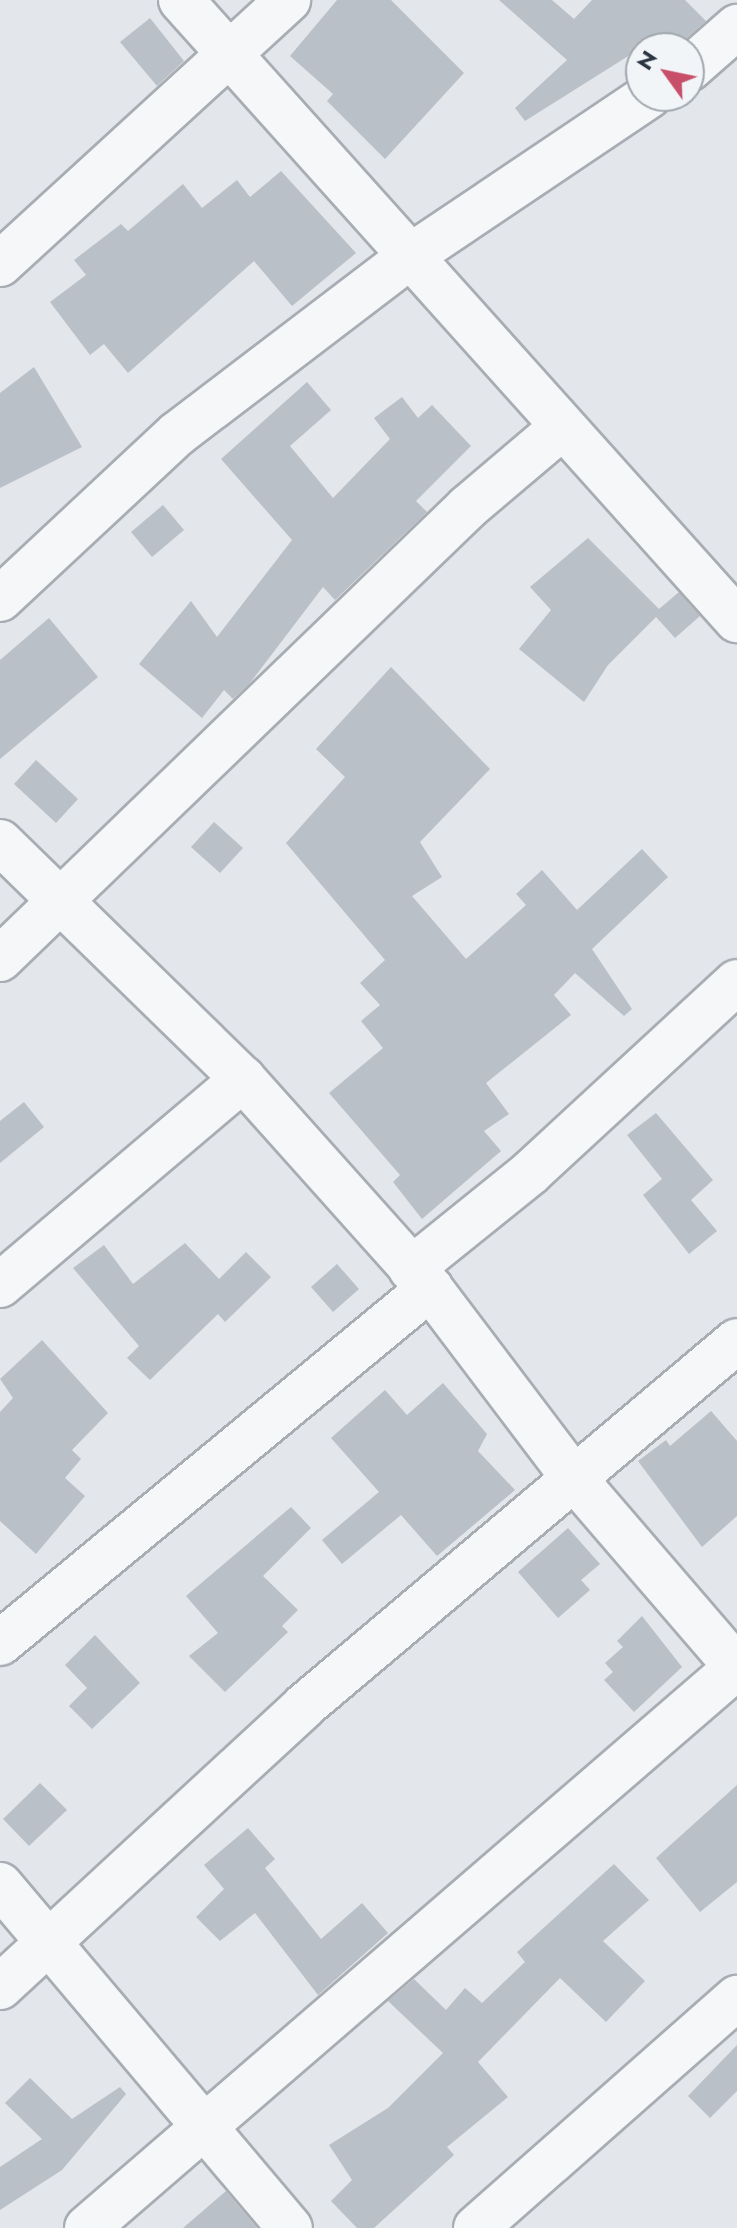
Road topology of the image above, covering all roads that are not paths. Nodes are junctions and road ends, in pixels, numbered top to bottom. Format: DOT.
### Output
graph roads {
  1 [pos="181,0"];
  2 [pos="288,0"];
  3 [pos="737,27"];
  4 [pos="227,51"];
  5 [pos="705,55"];
  6 [pos="625,112"];
  7 [pos="412,255"];
  8 [pos="0,264"];
  9 [pos="561,428"];
  10 [pos="729,595"];
  11 [pos="0,599"];
  12 [pos="0,842"];
  13 [pos="58,906"];
  14 [pos="0,959"];
  15 [pos="737,982"];
  16 [pos="243,1079"];
  17 [pos="421,1279"];
  18 [pos="0,1285"];
  19 [pos="737,1341"];
  20 [pos="573,1477"];
  21 [pos="0,1643"];
  22 [pos="737,1667"];
  23 [pos="0,1885"];
  24 [pos="54,1941"];
  25 [pos="0,1987"];
  26 [pos="737,1998"];
  27 [pos="207,2127"];
  28 [pos="87,2228"];
  29 [pos="290,2228"];
  30 [pos="476,2228"];
  1 -- 4 [label="street"];
  2 -- 4 [label="street"];
  3 -- 5 [label="street"];
  4 -- 7 [label="street"];
  4 -- 8 [label="street"];
  6 -- 7 [label="street"];
  7 -- 9 [label="street"];
  7 -- 11 [label="street"];
  9 -- 10 [label="street"];
  9 -- 13 [label="street"];
  12 -- 13 [label="street"];
  13 -- 14 [label="street"];
  13 -- 16 [label="street"];
  15 -- 17 [label="street"];
  16 -- 17 [label="street"];
  16 -- 18 [label="street"];
  17 -- 20 [label="street"];
  17 -- 21 [label="street"];
  19 -- 20 [label="street"];
  20 -- 22 [label="street"];
  20 -- 24 [label="street"];
  22 -- 27 [label="street"];
  23 -- 24 [label="street"];
  24 -- 25 [label="street"];
  24 -- 27 [label="street"];
  26 -- 30 [label="street"];
  27 -- 28 [label="street"];
  27 -- 29 [label="street"];
}
